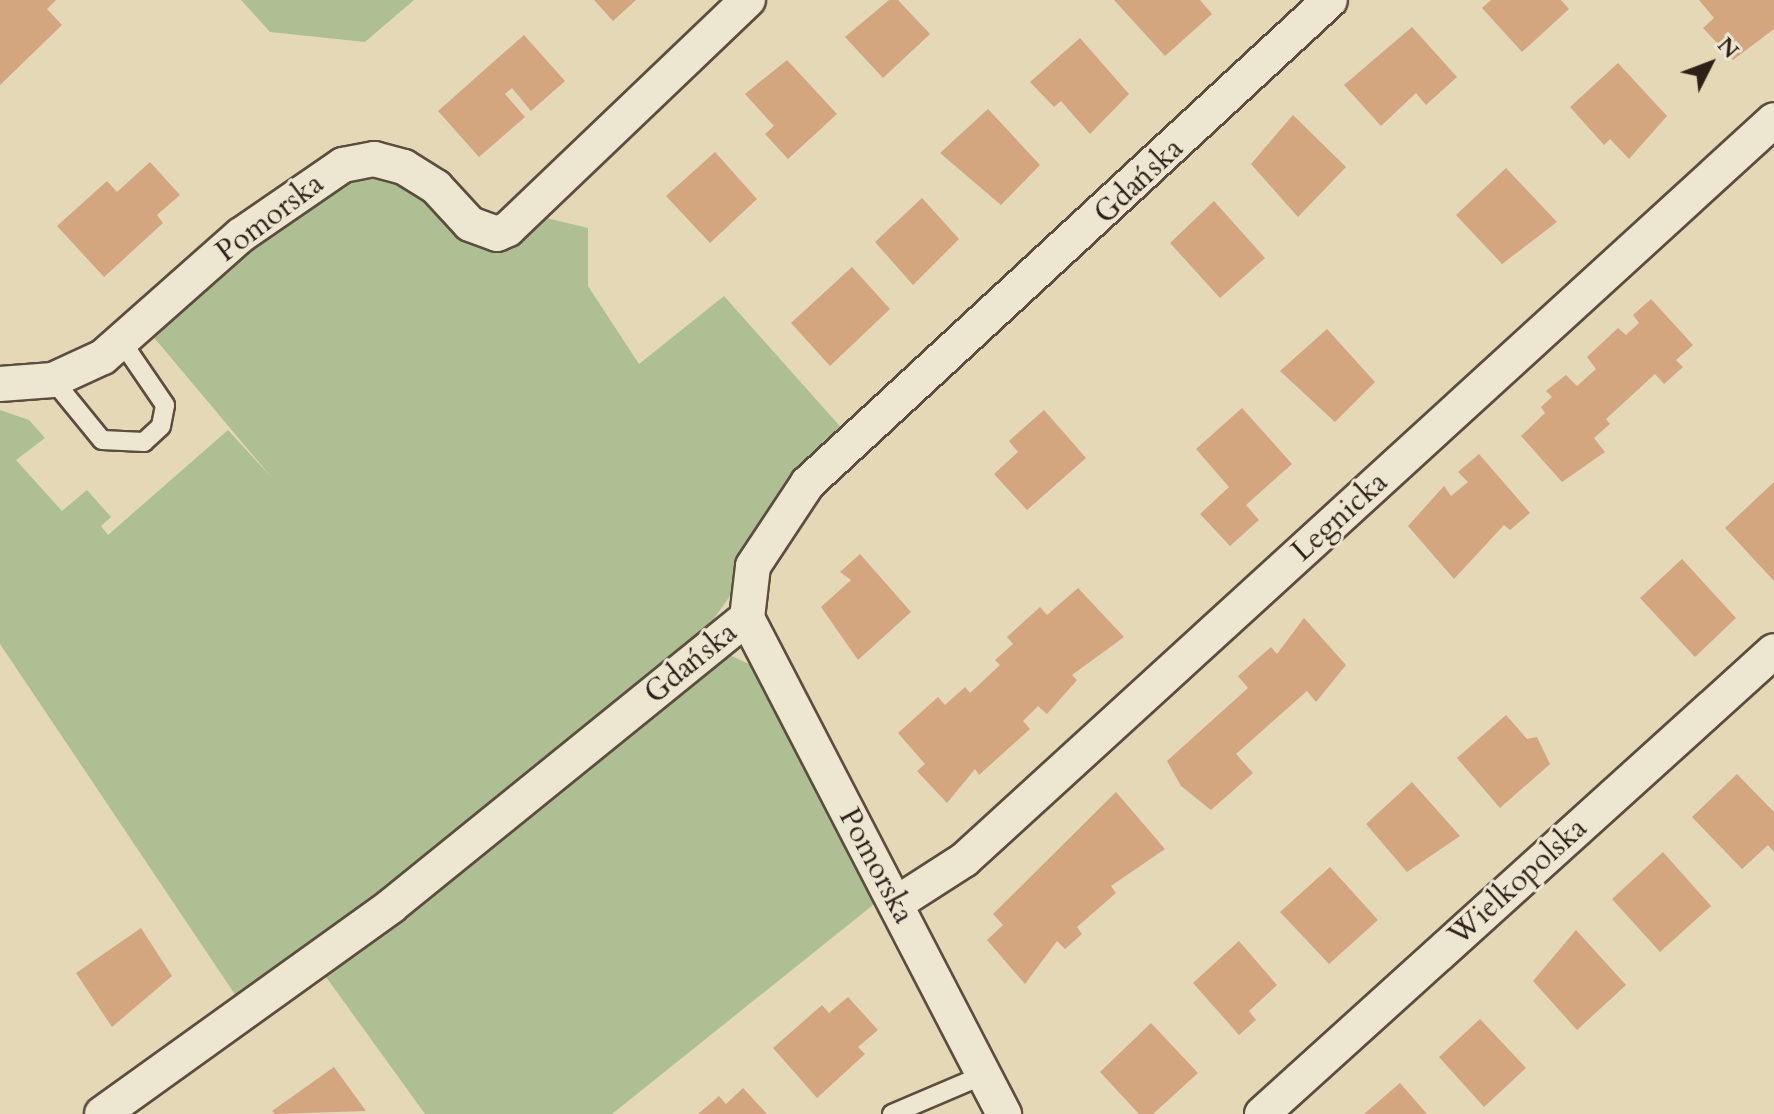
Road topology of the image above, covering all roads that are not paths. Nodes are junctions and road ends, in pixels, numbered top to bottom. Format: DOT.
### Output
graph roads {
  1 [pos="748,0"];
  2 [pos="1330,0"];
  3 [pos="1774,120"];
  4 [pos="122,342"];
  5 [pos="53,380"];
  6 [pos="0,384"];
  7 [pos="747,618"];
  8 [pos="1774,651"];
  9 [pos="897,903"];
  10 [pos="981,1076"];
  11 [pos="102,1114"];
  12 [pos="892,1114"];
  13 [pos="1004,1114"];
  14 [pos="1262,1114"];
  1 -- 4 [label="street, Pomorska"];
  2 -- 7 [label="street, Gdańska"];
  3 -- 9 [label="street, Legnicka"];
  4 -- 5 [label="street, Pomorska"];
  4 -- 5 [label="lane"];
  5 -- 6 [label="street, Pomorska"];
  7 -- 9 [label="street, Pomorska"];
  7 -- 11 [label="street, Gdańska"];
  8 -- 14 [label="street, Wielkopolska"];
  9 -- 10 [label="street, Pomorska"];
  10 -- 12 [label="lane"];
  10 -- 13 [label="street, Pomorska"];
}
